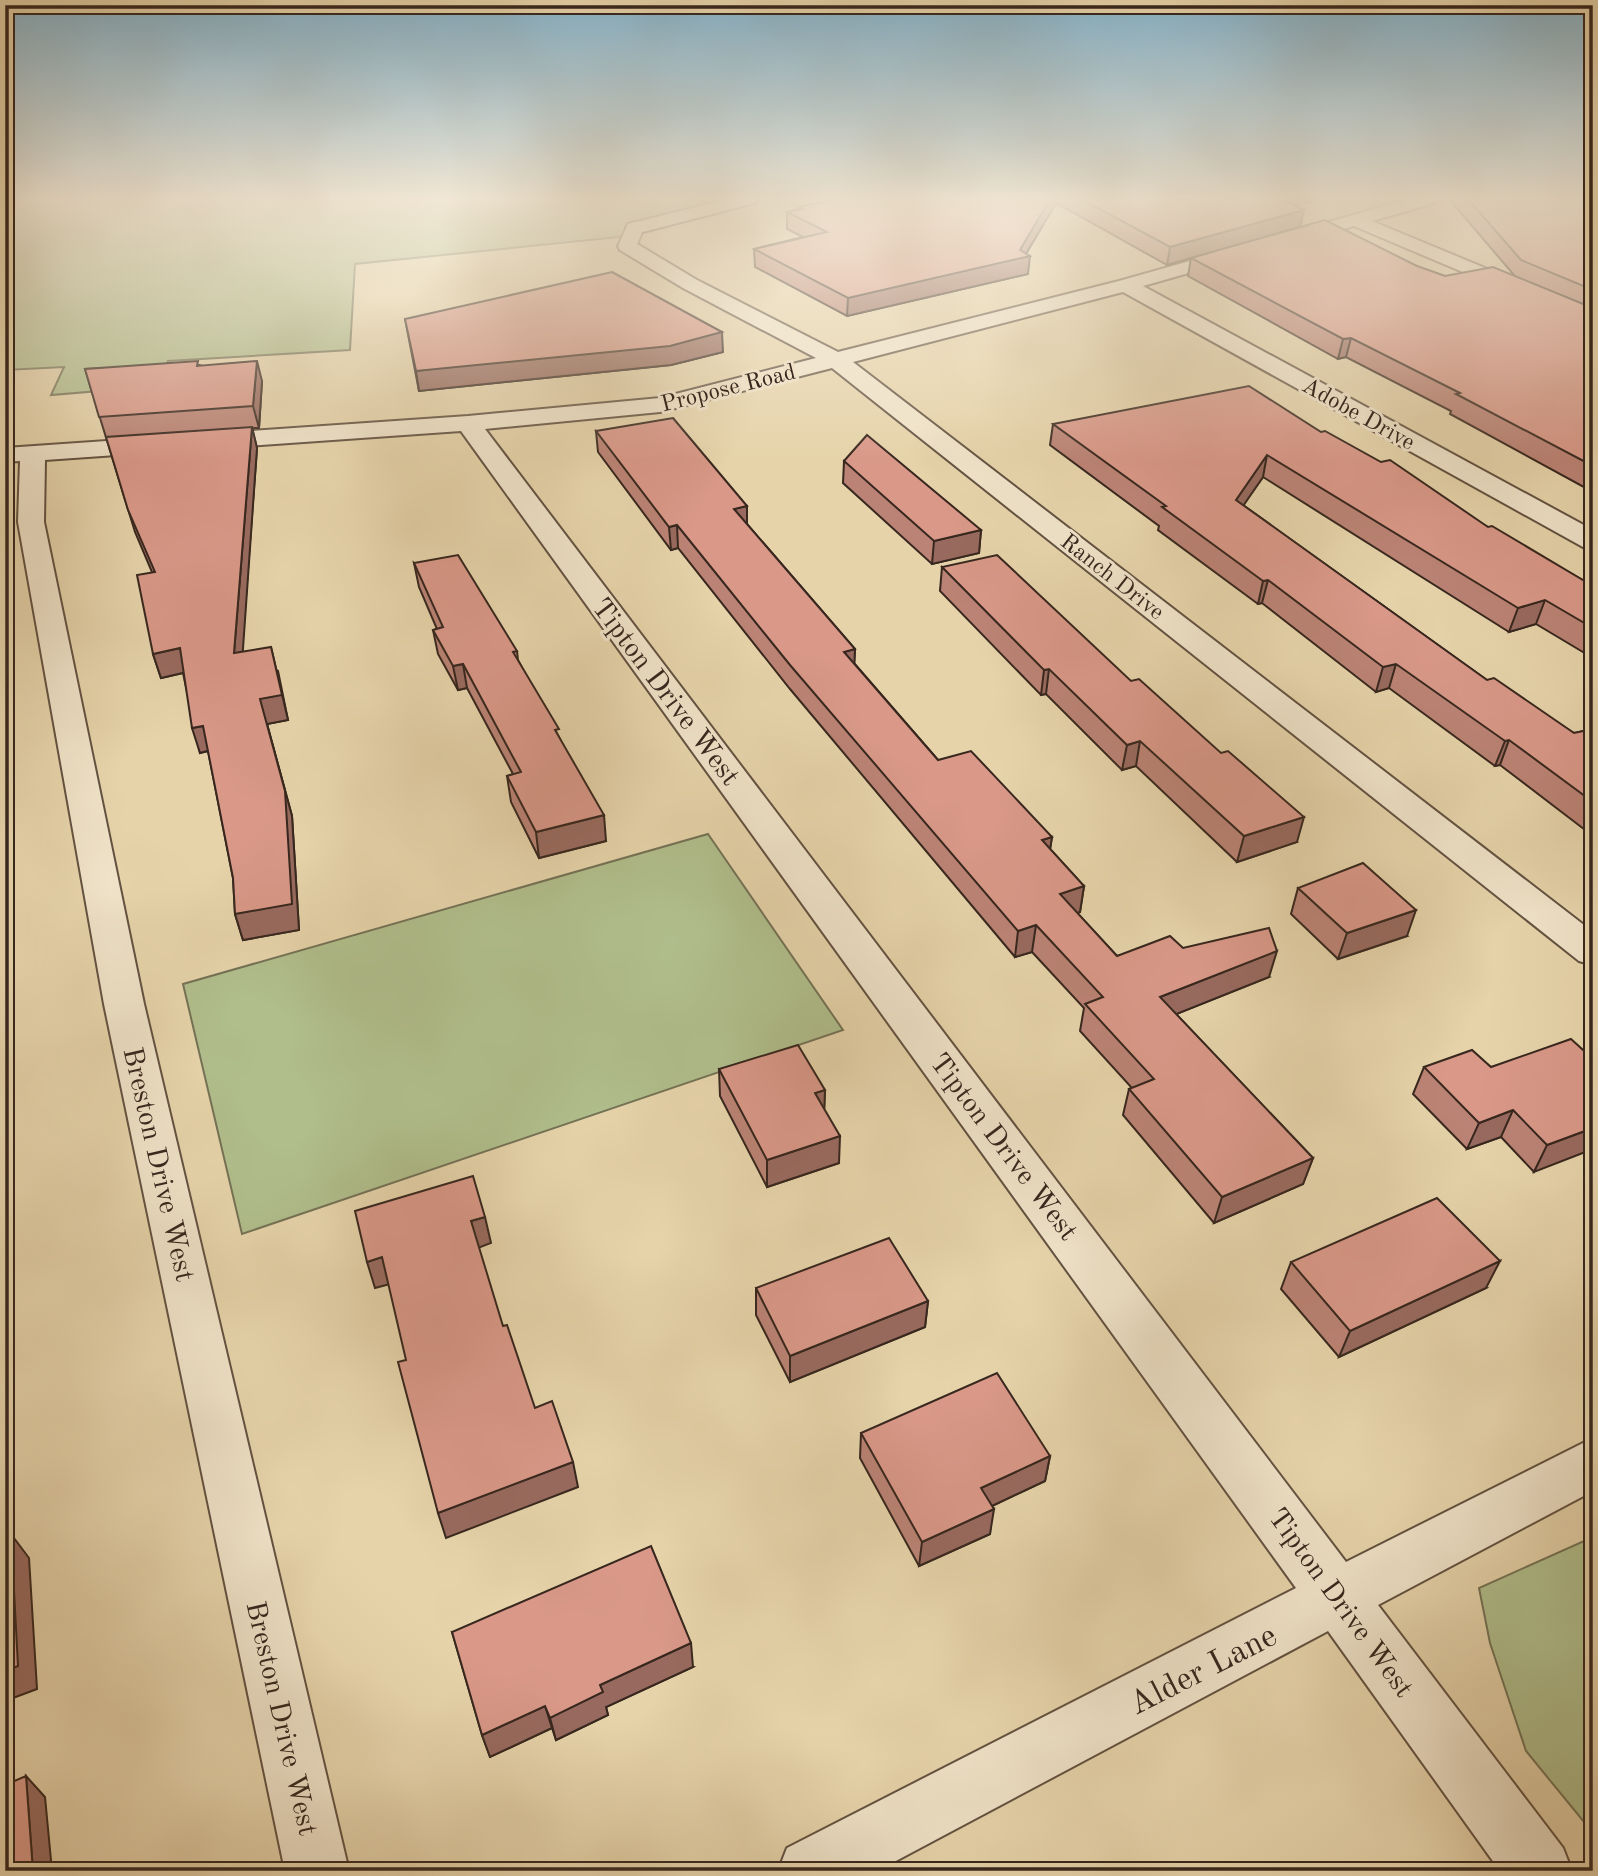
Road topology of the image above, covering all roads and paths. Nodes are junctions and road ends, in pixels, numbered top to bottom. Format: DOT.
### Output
graph roads {
  1 [pos="695,287"];
  2 [pos="1120,287"];
  3 [pos="1129,287"];
  4 [pos="1512,287"];
  5 [pos="1593,321"];
  6 [pos="836,360"];
  7 [pos="468,423"];
  8 [pos="19,454"];
  9 [pos="1593,541"];
  10 [pos="1593,952"];
  11 [pos="1593,1463"];
  12 [pos="1339,1597"];
  13 [pos="317,1871"];
  14 [pos="810,1871"];
  15 [pos="1540,1871"];
  1 -- 6 [label="street, Ranch Drive"];
  2 -- 6 [label="street, Propose Road"];
  3 -- 9 [label="street, Adobe Drive"];
  4 -- 5 [label="street"];
  6 -- 7 [label="street, Propose Road"];
  6 -- 10 [label="street, Ranch Drive"];
  7 -- 8 [label="street, Propose Road"];
  7 -- 12 [label="street, Tipton Drive West"];
  8 -- 13 [label="street, Breston Drive West"];
  11 -- 12 [label="street, Alder Lane"];
  12 -- 14 [label="street, Alder Lane"];
  12 -- 15 [label="street, Tipton Drive West"];
}
